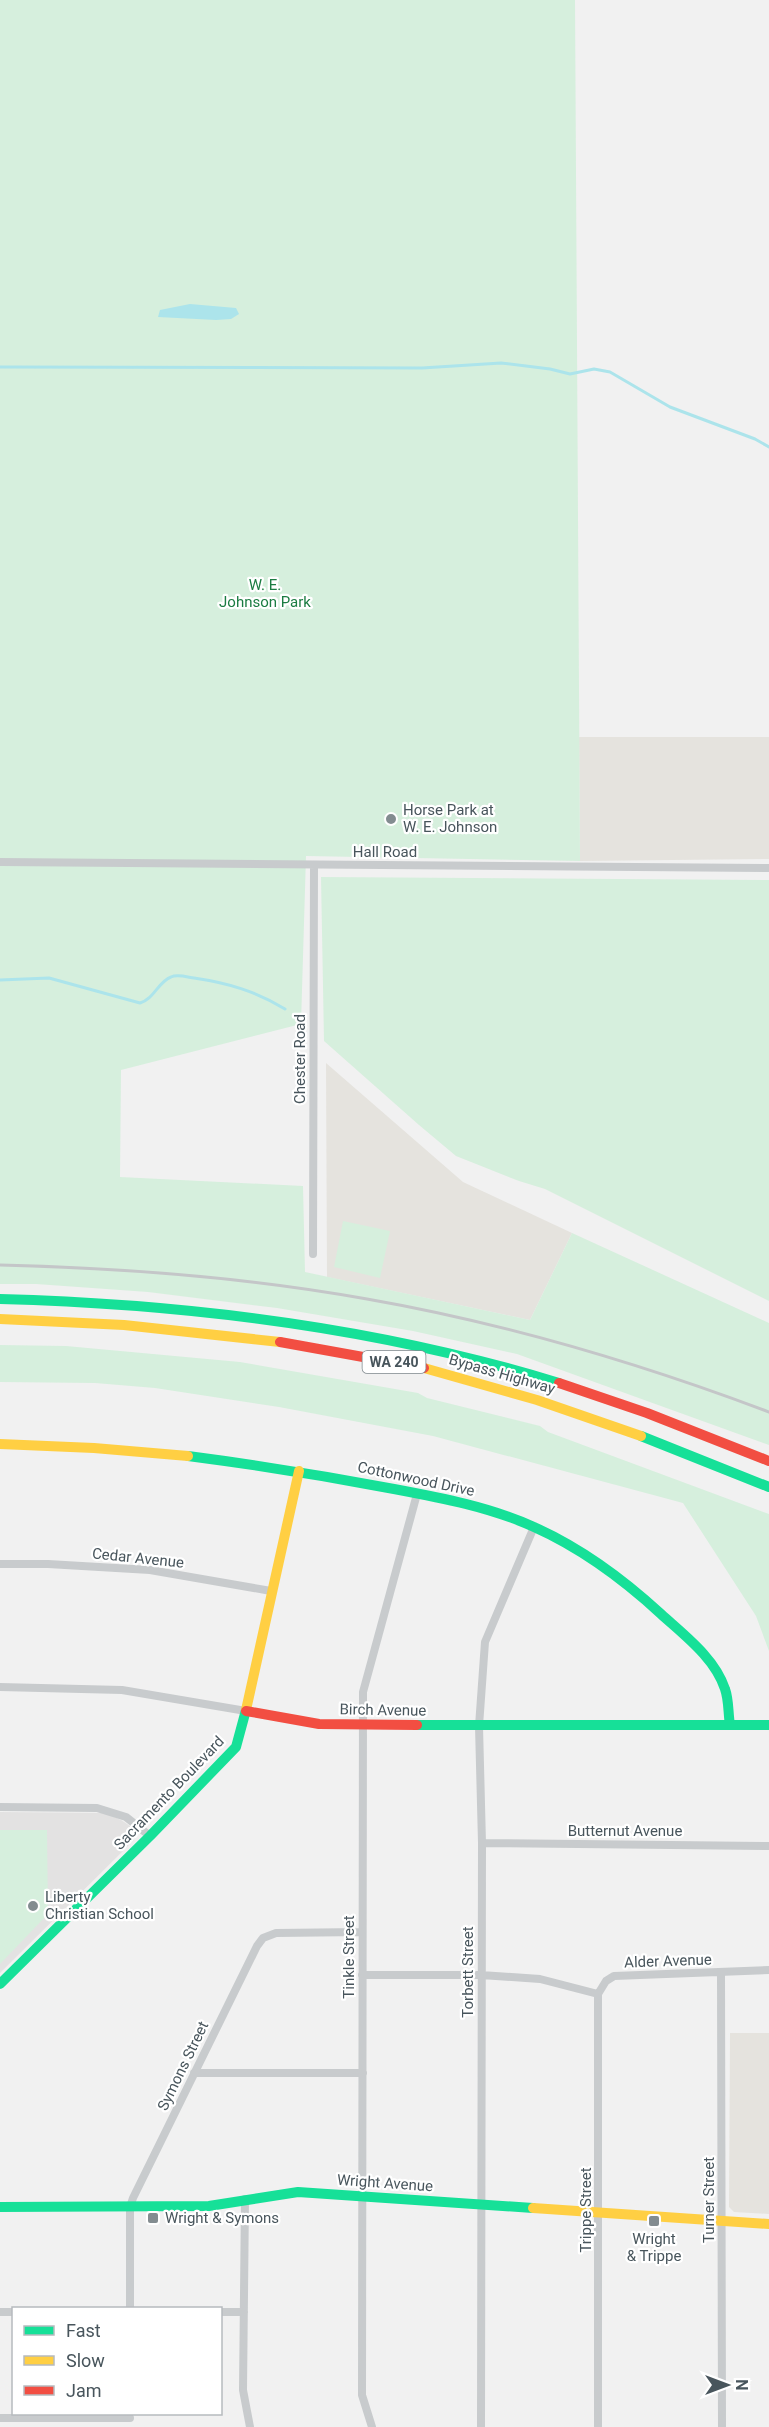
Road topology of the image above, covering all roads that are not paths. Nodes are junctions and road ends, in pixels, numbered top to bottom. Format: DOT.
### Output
graph roads {
  1 [pos="0,862"];
  2 [pos="314,865"];
  3 [pos="769,868"];
  4 [pos="313,1254"];
  5 [pos="0,1299"];
  6 [pos="0,1319"];
  7 [pos="0,1444"];
  8 [pos="769,1461"];
  9 [pos="300,1471"];
  10 [pos="769,1487"];
  11 [pos="417,1494"];
  12 [pos="534,1527"];
  13 [pos="0,1564"];
  14 [pos="272,1591"];
  15 [pos="0,1687"];
  16 [pos="246,1710"];
  17 [pos="362,1724"];
  18 [pos="729,1725"];
  19 [pos="769,1725"];
  20 [pos="479,1726"];
  21 [pos="0,1807"];
  22 [pos="150,1836"];
  23 [pos="482,1843"];
  24 [pos="769,1846"];
  25 [pos="362,1932"];
  26 [pos="769,1970"];
  27 [pos="721,1972"];
  28 [pos="362,1975"];
  29 [pos="481,1975"];
  30 [pos="0,1984"];
  31 [pos="598,1994"];
  32 [pos="194,2073"];
  33 [pos="363,2073"];
  34 [pos="364,2196"];
  35 [pos="245,2199"];
  36 [pos="482,2204"];
  37 [pos="0,2207"];
  38 [pos="130,2208"];
  39 [pos="600,2211"];
  40 [pos="722,2221"];
  41 [pos="769,2224"];
  42 [pos="130,2307"];
  43 [pos="222,2312"];
  44 [pos="244,2312"];
  45 [pos="0,2418"];
  46 [pos="130,2420"];
  47 [pos="250,2427"];
  48 [pos="372,2427"];
  49 [pos="481,2427"];
  50 [pos="598,2427"];
  51 [pos="722,2427"];
  1 -- 2 [label="street, Hall Road"];
  2 -- 3 [label="street, Hall Road"];
  2 -- 4 [label="street, Chester Road"];
  5 -- 8 [label="main road, Bypass Highway / WA 240"];
  6 -- 10 [label="main road, Bypass Highway / WA 240"];
  7 -- 9 [label="main road, Cottonwood Drive"];
  9 -- 11 [label="main road, Cottonwood Drive"];
  9 -- 14 [label="main road, Sacramento Boulevard"];
  11 -- 12 [label="main road, Cottonwood Drive"];
  11 -- 17 [label="street, Tinkle Street"];
  12 -- 18 [label="main road, Cottonwood Drive"];
  12 -- 20 [label="street, Torbett Street"];
  13 -- 14 [label="street, Cedar Avenue"];
  14 -- 16 [label="main road, Sacramento Boulevard"];
  15 -- 16 [label="street, Birch Avenue"];
  16 -- 17 [label="main road, Birch Avenue"];
  16 -- 22 [label="main road, Sacramento Boulevard"];
  17 -- 20 [label="main road, Birch Avenue"];
  17 -- 25 [label="street, Tinkle Street"];
  18 -- 19 [label="main road, Birch Avenue"];
  18 -- 20 [label="main road, Birch Avenue"];
  20 -- 23 [label="street, Torbett Street"];
  21 -- 22 [label="street"];
  22 -- 30 [label="main road, Sacramento Boulevard"];
  23 -- 24 [label="street, Butternut Avenue"];
  23 -- 29 [label="street, Torbett Street"];
  25 -- 28 [label="street, Tinkle Street"];
  25 -- 32 [label="street, Symons Street"];
  26 -- 27 [label="street, Alder Avenue"];
  27 -- 31 [label="street, Alder Avenue"];
  27 -- 40 [label="street, Turner Street"];
  28 -- 29 [label="street"];
  28 -- 33 [label="street, Tinkle Street"];
  29 -- 31 [label="street"];
  29 -- 36 [label="street, Torbett Street"];
  31 -- 39 [label="street, Trippe Street"];
  32 -- 33 [label="street"];
  32 -- 38 [label="street, Symons Street"];
  33 -- 34 [label="street, Tinkle Street"];
  34 -- 35 [label="main road, Wright Avenue"];
  34 -- 36 [label="main road, Wright Avenue"];
  34 -- 48 [label="street, Tinkle Street"];
  35 -- 38 [label="main road, Wright Avenue"];
  35 -- 44 [label="street"];
  36 -- 39 [label="main road, Wright Avenue"];
  36 -- 49 [label="street, Torbett Street"];
  37 -- 38 [label="main road, Wright Avenue"];
  38 -- 42 [label="street, Symons Street"];
  39 -- 40 [label="main road, Wright Avenue"];
  39 -- 50 [label="street, Trippe Street"];
  40 -- 41 [label="main road, Wright Avenue"];
  40 -- 51 [label="street, Turner Street"];
  43 -- 44 [label="street"];
  44 -- 47 [label="street"];
  45 -- 46 [label="street"];
}
